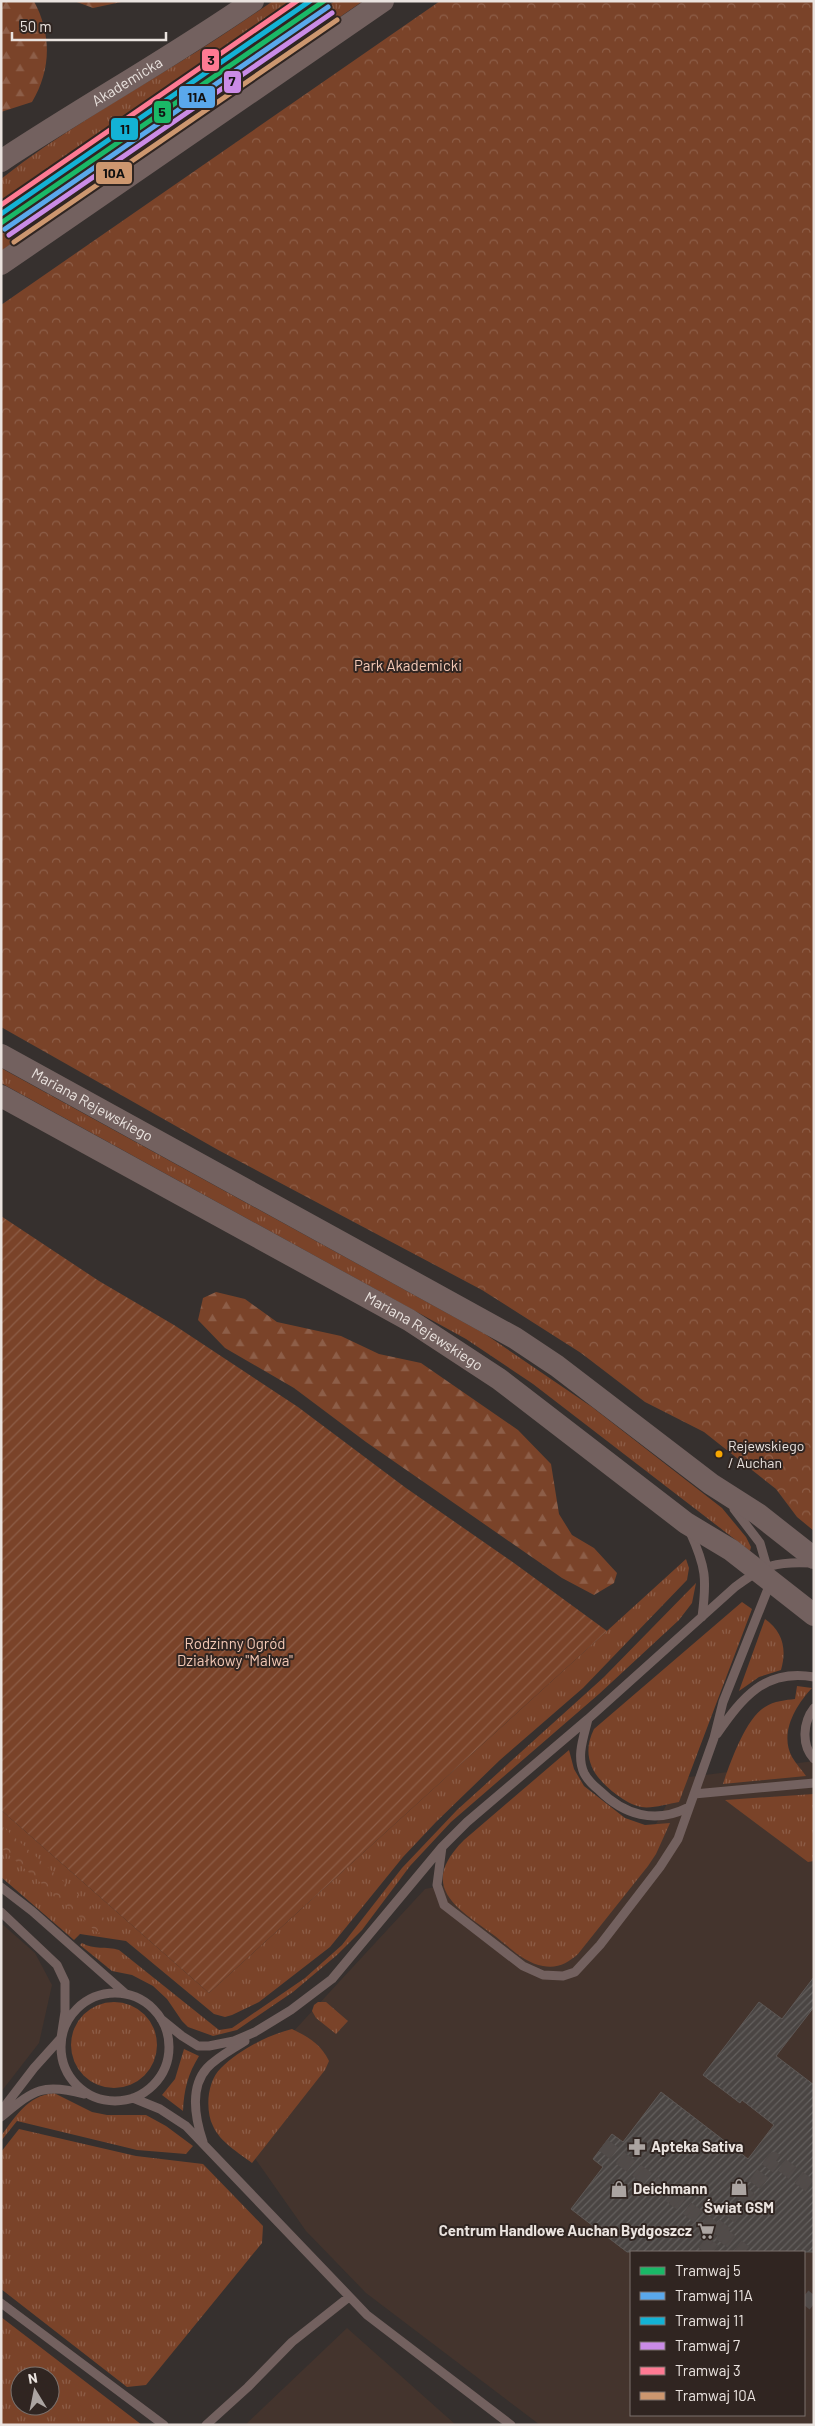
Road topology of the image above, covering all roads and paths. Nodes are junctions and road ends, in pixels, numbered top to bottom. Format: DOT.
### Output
graph roads {
  1 [pos="253,1"];
  2 [pos="383,1"];
  3 [pos="1,161"];
  4 [pos="1,264"];
  5 [pos="1,1055"];
  6 [pos="1,1096"];
  7 [pos="711,1484"];
  8 [pos="686,1522"];
  9 [pos="814,1558"];
  10 [pos="814,1563"];
  11 [pos="765,1572"];
  12 [pos="814,1615"];
  13 [pos="702,1618"];
  14 [pos="814,1677"];
  15 [pos="814,1708"];
  16 [pos="588,1719"];
  17 [pos="714,1738"];
  18 [pos="814,1759"];
  19 [pos="814,1783"];
  20 [pos="694,1794"];
  21 [pos="688,1808"];
  22 [pos="442,1847"];
  23 [pos="1,1887"];
  24 [pos="1,1912"];
  25 [pos="126,1994"];
  26 [pos="278,2018"];
  27 [pos="161,2019"];
  28 [pos="61,2038"];
  29 [pos="91,2096"];
  30 [pos="133,2098"];
  31 [pos="1,2111"];
  32 [pos="1,2117"];
  33 [pos="204,2145"];
  34 [pos="350,2297"];
  35 [pos="1,2303"];
  36 [pos="164,2425"];
  37 [pos="206,2425"];
  38 [pos="511,2425"];
  1 -- 3 [label="street, Akademicka"];
  2 -- 4 [label="street"];
  5 -- 7 [label="street, Mariana Rejewskiego"];
  6 -- 8 [label="street, Mariana Rejewskiego"];
  7 -- 9 [label="street, Mariana Rejewskiego"];
  7 -- 11 [label="lane"];
  8 -- 11 [label="street, Mariana Rejewskiego"];
  8 -- 13 [label="lane"];
  10 -- 11 [label="lane"];
  11 -- 12 [label="street, Mariana Rejewskiego"];
  11 -- 13 [label="lane"];
  11 -- 17 [label="lane"];
  13 -- 16 [label="lane"];
  14 -- 17 [label="lane"];
  15 -- 18 [label="lane"];
  16 -- 21 [label="lane"];
  16 -- 22 [label="lane"];
  17 -- 20 [label="lane"];
  19 -- 20 [label="lane"];
  20 -- 21 [label="lane"];
  21 -- 22 [label="lane"];
  22 -- 26 [label="lane"];
  23 -- 25 [label="lane"];
  24 -- 28 [label="lane"];
  25 -- 27 [label="lane"];
  25 -- 28 [label="lane"];
  26 -- 27 [label="lane"];
  26 -- 33 [label="lane"];
  27 -- 30 [label="lane"];
  28 -- 29 [label="lane"];
  28 -- 31 [label="lane"];
  29 -- 30 [label="lane"];
  29 -- 32 [label="lane"];
  30 -- 33 [label="lane"];
  33 -- 34 [label="lane"];
  34 -- 37 [label="lane"];
  34 -- 38 [label="lane"];
  35 -- 36 [label="lane"];
}
